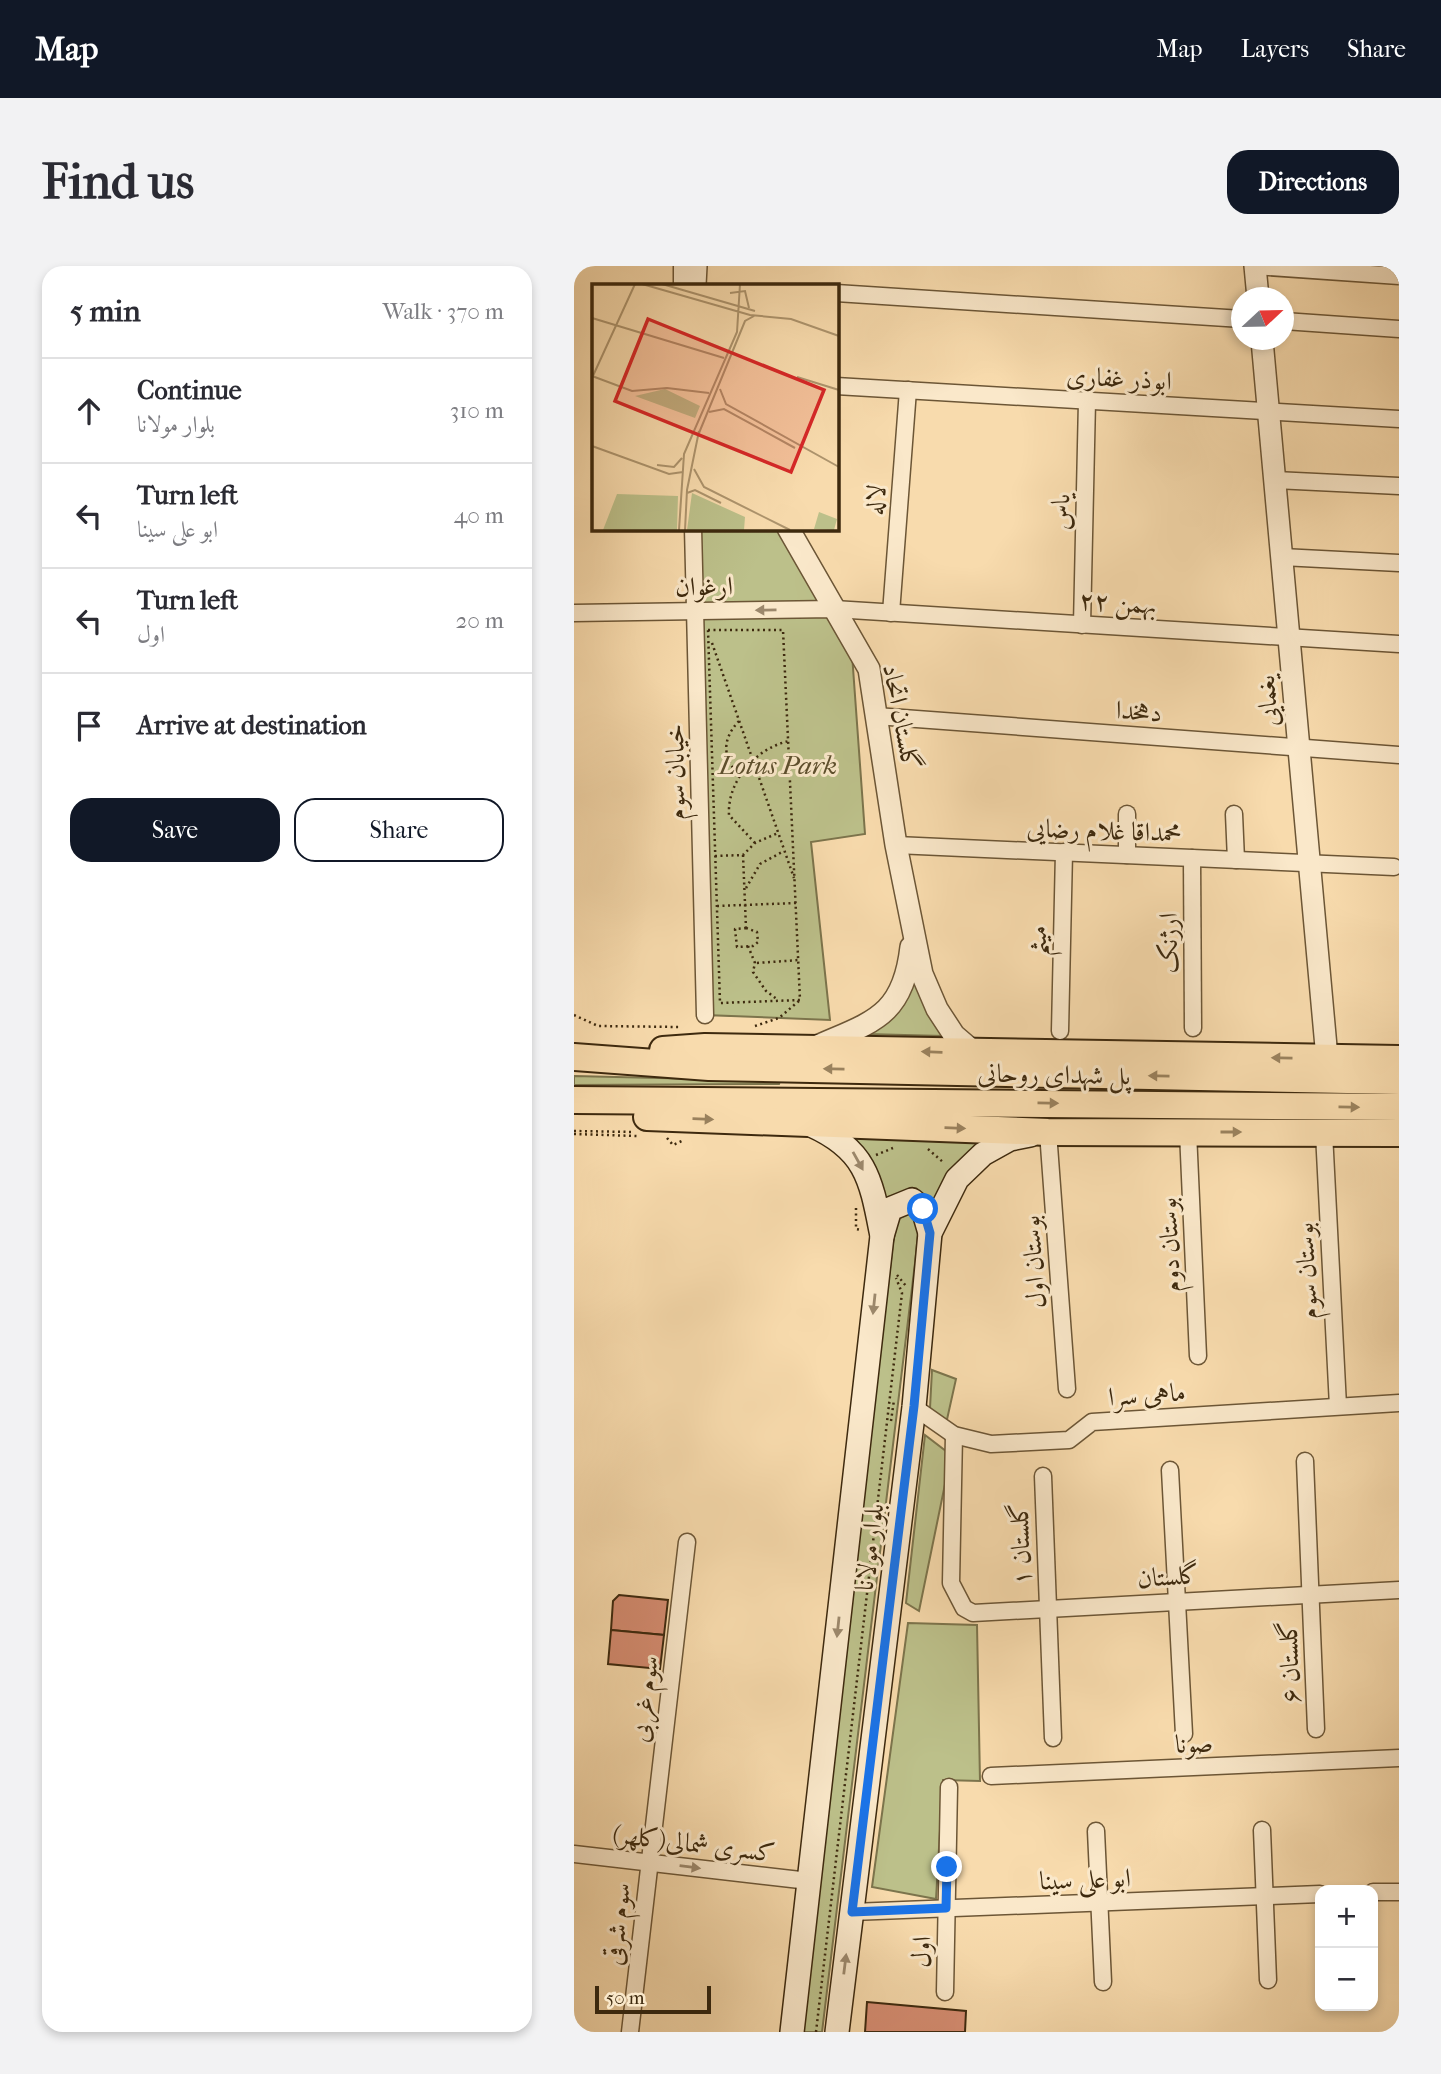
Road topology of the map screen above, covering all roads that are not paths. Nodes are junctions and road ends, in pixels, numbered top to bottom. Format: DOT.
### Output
graph roads {
  1 [pos="682,266"];
  2 [pos="696,266"];
  3 [pos="1255,266"];
  4 [pos="1399,276"];
  5 [pos="682,284"];
  6 [pos="694,284"];
  7 [pos="1257,287"];
  8 [pos="838,293"];
  9 [pos="1231,317"];
  10 [pos="1294,322"];
  11 [pos="1399,328"];
  12 [pos="1263,350"];
  13 [pos="838,386"];
  14 [pos="908,390"];
  15 [pos="1087,401"];
  16 [pos="1268,411"];
  17 [pos="1399,419"];
  18 [pos="1275,480"];
  19 [pos="1399,486"];
  20 [pos="692,530"];
  21 [pos="789,530"];
  22 [pos="1282,557"];
  23 [pos="1399,563"];
  24 [pos="834,609"];
  25 [pos="696,611"];
  26 [pos="574,613"];
  27 [pos="891,613"];
  28 [pos="1082,625"];
  29 [pos="1289,638"];
  30 [pos="1399,645"];
  31 [pos="876,716"];
  32 [pos="1299,748"];
  33 [pos="1399,755"];
  34 [pos="1128,814"];
  35 [pos="1234,814"];
  36 [pos="896,845"];
  37 [pos="1064,852"];
  38 [pos="1127,855"];
  39 [pos="1192,858"];
  40 [pos="1236,860"];
  41 [pos="1309,861"];
  42 [pos="1394,867"];
  43 [pos="912,934"];
  44 [pos="705,1015"];
  45 [pos="1193,1027"];
  46 [pos="1060,1031"];
  47 [pos="811,1049"];
  48 [pos="975,1054"];
  49 [pos="580,1057"];
  50 [pos="1327,1058"];
  51 [pos="1399,1059"];
  52 [pos="1399,1081"];
  53 [pos="581,1101"];
  54 [pos="1399,1107"];
  55 [pos="805,1122"];
  56 [pos="1048,1132"];
  57 [pos="1188,1132"];
  58 [pos="1324,1133"];
  59 [pos="1399,1133"];
  60 [pos="930,1233"];
  61 [pos="870,1235"];
  62 [pos="1198,1356"];
  63 [pos="1067,1389"];
  64 [pos="1399,1402"];
  65 [pos="914,1406"];
  66 [pos="1338,1406"];
  67 [pos="954,1435"];
  68 [pos="1305,1461"];
  69 [pos="1170,1470"];
  70 [pos="1043,1476"];
  71 [pos="687,1542"];
  72 [pos="1399,1590"];
  73 [pos="1311,1594"];
  74 [pos="1177,1599"];
  75 [pos="1047,1611"];
  76 [pos="1316,1729"];
  77 [pos="1184,1734"];
  78 [pos="1053,1738"];
  79 [pos="1399,1758"];
  80 [pos="991,1776"];
  81 [pos="949,1787"];
  82 [pos="1262,1830"];
  83 [pos="1096,1831"];
  84 [pos="574,1854"];
  85 [pos="649,1863"];
  86 [pos="809,1881"];
  87 [pos="1378,1892"];
  88 [pos="1399,1892"];
  89 [pos="1315,1895"];
  90 [pos="1265,1897"];
  91 [pos="1100,1903"];
  92 [pos="946,1908"];
  93 [pos="852,1912"];
  94 [pos="1268,1980"];
  95 [pos="1103,1982"];
  96 [pos="945,1992"];
  97 [pos="630,2032"];
  98 [pos="792,2032"];
  99 [pos="837,2032"];
  1 -- 5 [label="street"];
  2 -- 6 [label="street"];
  3 -- 4 [label="street"];
  3 -- 7 [label="street"];
  8 -- 9 [label="street"];
  10 -- 11 [label="street"];
  12 -- 16 [label="street, یغمایی"];
  13 -- 14 [label="street, ابوذر غفاری"];
  14 -- 15 [label="street, ابوذر غفاری"];
  14 -- 27 [label="street, لاله"];
  15 -- 16 [label="street, ابوذر غفاری"];
  15 -- 28 [label="street, یاس"];
  16 -- 17 [label="street, ابوذر غفاری"];
  16 -- 18 [label="street, یغمایی"];
  18 -- 19 [label="street"];
  18 -- 22 [label="street, یغمایی"];
  20 -- 25 [label="street, خیابان سوم"];
  21 -- 24 [label="street, گلستان اتحاد"];
  22 -- 23 [label="street"];
  22 -- 29 [label="street, یغمایی"];
  24 -- 25 [label="street, ارغوان, one-way"];
  24 -- 27 [label="street, ۲۲ بهمن"];
  24 -- 31 [label="street, گلستان اتحاد"];
  25 -- 26 [label="street, ارغوان"];
  25 -- 44 [label="street, خیابان سوم"];
  27 -- 28 [label="street, ۲۲ بهمن"];
  28 -- 29 [label="street, ۲۲ بهمن"];
  29 -- 30 [label="street, ۲۲ بهمن"];
  29 -- 32 [label="street, یغمایی"];
  31 -- 32 [label="street, دهخدا"];
  31 -- 36 [label="street, گلستان اتحاد"];
  32 -- 33 [label="street, دهخدا"];
  32 -- 41 [label="street, یغمایی"];
  34 -- 38 [label="street"];
  35 -- 40 [label="street"];
  36 -- 37 [label="street, محمداقا غلام رضایی"];
  36 -- 43 [label="street, گلستان اتحاد"];
  37 -- 38 [label="street, محمداقا غلام رضایی"];
  37 -- 46 [label="street, میثم"];
  38 -- 39 [label="street, محمداقا غلام رضایی"];
  39 -- 40 [label="street, محمداقا غلام رضایی"];
  39 -- 45 [label="street, ارژنک"];
  40 -- 41 [label="street, محمداقا غلام رضایی"];
  41 -- 42 [label="street, محمداقا غلام رضایی"];
  41 -- 50 [label="street, یغمایی"];
  43 -- 47 [label="street"];
  43 -- 48 [label="street"];
  48 -- 47 [label="main road, one-way"];
  47 -- 49 [label="main road"];
  50 -- 48 [label="main road, one-way"];
  52 -- 49 [label="main road, پل شهدای روحانی, one-way"];
  50 -- 51 [label="main road"];
  53 -- 54 [label="main road, پل شهدای روحانی, one-way"];
  53 -- 55 [label="main road, one-way"];
  55 -- 56 [label="main road, one-way"];
  55 -- 61 [label="main road, بلوار مولانا, one-way"];
  56 -- 57 [label="main road"];
  56 -- 60 [label="main road, بلوار مولانا"];
  56 -- 63 [label="street, بوستان اول"];
  57 -- 58 [label="main road, one-way"];
  57 -- 62 [label="street, بوستان دوم"];
  58 -- 59 [label="main road"];
  58 -- 66 [label="street, بوستان سوم"];
  60 -- 61 [label="main road"];
  60 -- 65 [label="main road, بلوار مولانا"];
  61 -- 86 [label="main road, بلوار مولانا, one-way"];
  64 -- 66 [label="street, ماهی سرا"];
  65 -- 67 [label="street, ماهی سرا"];
  65 -- 93 [label="main road, بلوار مولانا"];
  66 -- 67 [label="street, ماهی سرا"];
  67 -- 75 [label="street, گلستان"];
  68 -- 73 [label="street, گلستان ۶"];
  69 -- 74 [label="street"];
  70 -- 75 [label="street, گلستان ۱"];
  71 -- 85 [label="street, سوم غربی"];
  72 -- 73 [label="street, گلستان"];
  73 -- 74 [label="street, گلستان"];
  73 -- 76 [label="street, گلستان ۶"];
  74 -- 75 [label="street, گلستان"];
  74 -- 77 [label="street"];
  75 -- 78 [label="street, گلستان ۱"];
  79 -- 80 [label="street, صونا"];
  81 -- 92 [label="street, اول"];
  82 -- 90 [label="street"];
  83 -- 91 [label="street"];
  84 -- 85 [label="street, کسری شمالی(کلهر)"];
  85 -- 86 [label="street, کسری شمالی(کلهر), one-way"];
  85 -- 97 [label="street, سوم شرقی"];
  86 -- 98 [label="main road, بلوار مولانا"];
  87 -- 88 [label="street"];
  89 -- 90 [label="street, ابو علی سینا"];
  90 -- 91 [label="street, ابو علی سینا"];
  90 -- 94 [label="street"];
  91 -- 92 [label="street, ابو علی سینا"];
  91 -- 95 [label="street"];
  92 -- 93 [label="street, ابو علی سینا"];
  92 -- 96 [label="street, اول"];
  99 -- 93 [label="main road, بلوار مولانا, one-way"];
}
